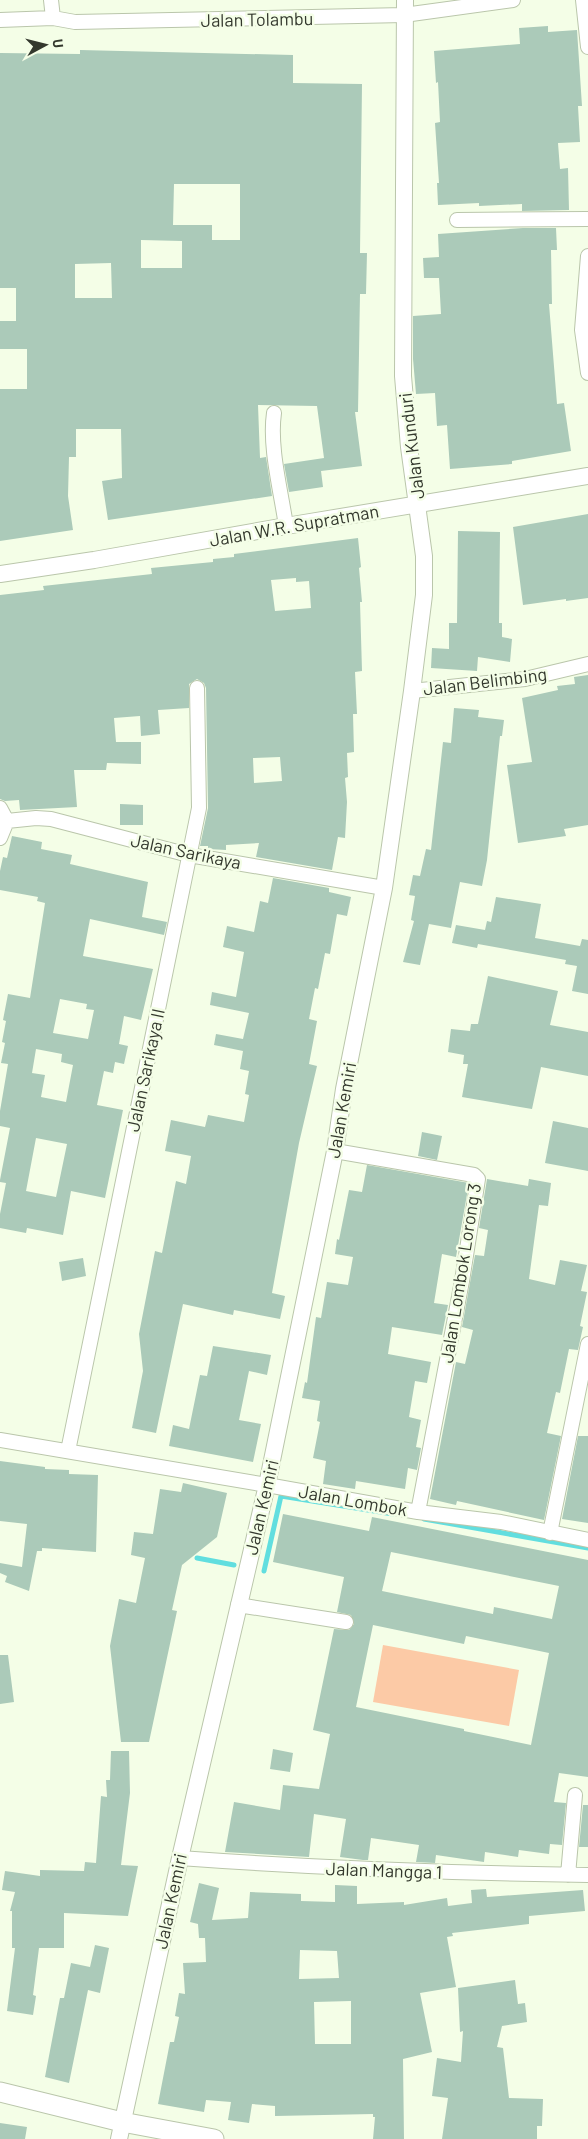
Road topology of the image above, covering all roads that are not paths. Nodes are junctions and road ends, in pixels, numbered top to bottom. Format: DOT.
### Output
graph roads {
  1 [pos="52,0"];
  2 [pos="513,0"];
  3 [pos="583,0"];
  4 [pos="405,8"];
  5 [pos="53,18"];
  6 [pos="0,20"];
  7 [pos="588,47"];
  8 [pos="588,219"];
  9 [pos="457,220"];
  10 [pos="588,256"];
  11 [pos="588,373"];
  12 [pos="274,413"];
  13 [pos="588,476"];
  14 [pos="418,504"];
  15 [pos="286,526"];
  16 [pos="0,574"];
  17 [pos="588,664"];
  18 [pos="197,688"];
  19 [pos="412,691"];
  20 [pos="0,808"];
  21 [pos="6,821"];
  22 [pos="0,838"];
  23 [pos="189,855"];
  24 [pos="384,888"];
  25 [pos="334,1151"];
  26 [pos="588,1344"];
  27 [pos="0,1440"];
  28 [pos="68,1450"];
  29 [pos="267,1485"];
  30 [pos="418,1512"];
  31 [pos="550,1533"];
  32 [pos="588,1540"];
  33 [pos="238,1605"];
  34 [pos="346,1622"];
  35 [pos="575,1795"];
  36 [pos="180,1858"];
  37 [pos="568,1875"];
  38 [pos="588,1875"];
  39 [pos="0,2092"];
  40 [pos="121,2130"];
  41 [pos="214,2139"];
  1 -- 5 [label="street"];
  2 -- 4 [label="street, Jalan Tolambu"];
  3 -- 7 [label="street"];
  4 -- 5 [label="street, Jalan Tolambu"];
  4 -- 14 [label="street, Jalan Kunduri"];
  5 -- 6 [label="street, Jalan Tolambu"];
  8 -- 9 [label="street"];
  10 -- 11 [label="street"];
  12 -- 15 [label="street"];
  13 -- 14 [label="street, Jalan W.R. Supratman"];
  14 -- 15 [label="street, Jalan W.R. Supratman"];
  14 -- 19 [label="street, Jalan Kunduri"];
  15 -- 16 [label="street, Jalan W.R. Supratman"];
  17 -- 19 [label="street, Jalan Belimbing"];
  18 -- 23 [label="street, Jalan Sarikaya II"];
  19 -- 24 [label="street, Jalan Kunduri"];
  20 -- 21 [label="street"];
  21 -- 22 [label="street"];
  21 -- 23 [label="street, Jalan Sarikaya"];
  23 -- 24 [label="street, Jalan Sarikaya"];
  23 -- 28 [label="street, Jalan Sarikaya II"];
  24 -- 25 [label="street, Jalan Kemiri"];
  25 -- 29 [label="street, Jalan Kemiri"];
  25 -- 30 [label="street, Jalan Lombok Lorong 3"];
  26 -- 31 [label="street"];
  27 -- 28 [label="street, Jalan Lombok"];
  28 -- 29 [label="street, Jalan Lombok"];
  29 -- 30 [label="street, Jalan Lombok"];
  29 -- 33 [label="street, Jalan Kemiri"];
  30 -- 31 [label="street, Jalan Lombok"];
  31 -- 32 [label="street, Jalan Lombok"];
  33 -- 34 [label="street"];
  33 -- 36 [label="street, Jalan Kemiri"];
  35 -- 37 [label="street"];
  36 -- 37 [label="street, Jalan Mangga 1"];
  36 -- 40 [label="street, Jalan Kemiri"];
  37 -- 38 [label="street, Jalan Mangga 1"];
  39 -- 40 [label="main road"];
  40 -- 41 [label="main road"];
}
